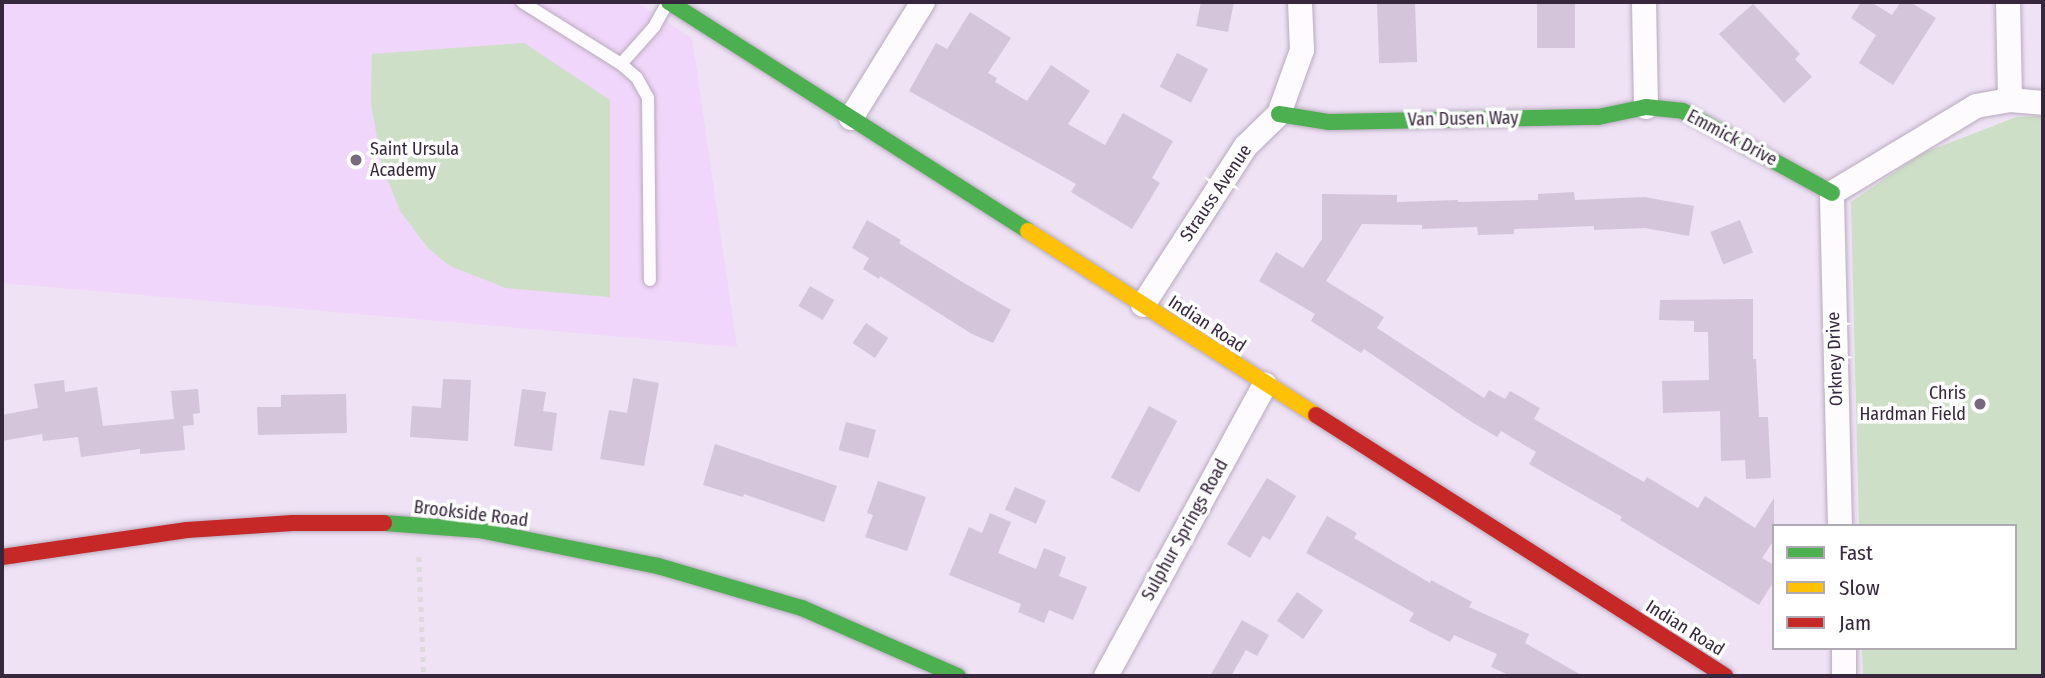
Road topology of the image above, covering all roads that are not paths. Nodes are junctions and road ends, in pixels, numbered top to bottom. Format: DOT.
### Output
graph roads {
  1 [pos="522,2"];
  2 [pos="669,2"];
  3 [pos="923,2"];
  4 [pos="1300,2"];
  5 [pos="1644,2"];
  6 [pos="2008,2"];
  7 [pos="621,64"];
  8 [pos="2010,100"];
  9 [pos="2043,103"];
  10 [pos="1646,107"];
  11 [pos="1279,114"];
  12 [pos="851,118"];
  13 [pos="1832,193"];
  14 [pos="650,280"];
  15 [pos="1143,305"];
  16 [pos="1265,384"];
  17 [pos="1840,524"];
  18 [pos="2,558"];
  19 [pos="1844,650"];
  20 [pos="958,676"];
  21 [pos="1106,676"];
  22 [pos="1725,676"];
  23 [pos="1844,676"];
  1 -- 7 [label="lane"];
  2 -- 7 [label="lane"];
  2 -- 12 [label="street, Indian Road"];
  3 -- 12 [label="street"];
  4 -- 11 [label="street, Strauss Avenue"];
  5 -- 10 [label="street"];
  6 -- 8 [label="street"];
  7 -- 14 [label="lane"];
  8 -- 9 [label="street"];
  8 -- 13 [label="street"];
  10 -- 11 [label="street, Van Dusen Way"];
  10 -- 13 [label="street, Emmick Drive"];
  11 -- 15 [label="street, Strauss Avenue"];
  12 -- 15 [label="street, Indian Road"];
  13 -- 17 [label="street, Orkney Drive"];
  15 -- 16 [label="street, Indian Road"];
  16 -- 21 [label="street, Sulphur Springs Road"];
  16 -- 22 [label="street, Indian Road"];
  18 -- 20 [label="street, Brookside Road"];
  19 -- 23 [label="street"];
}
